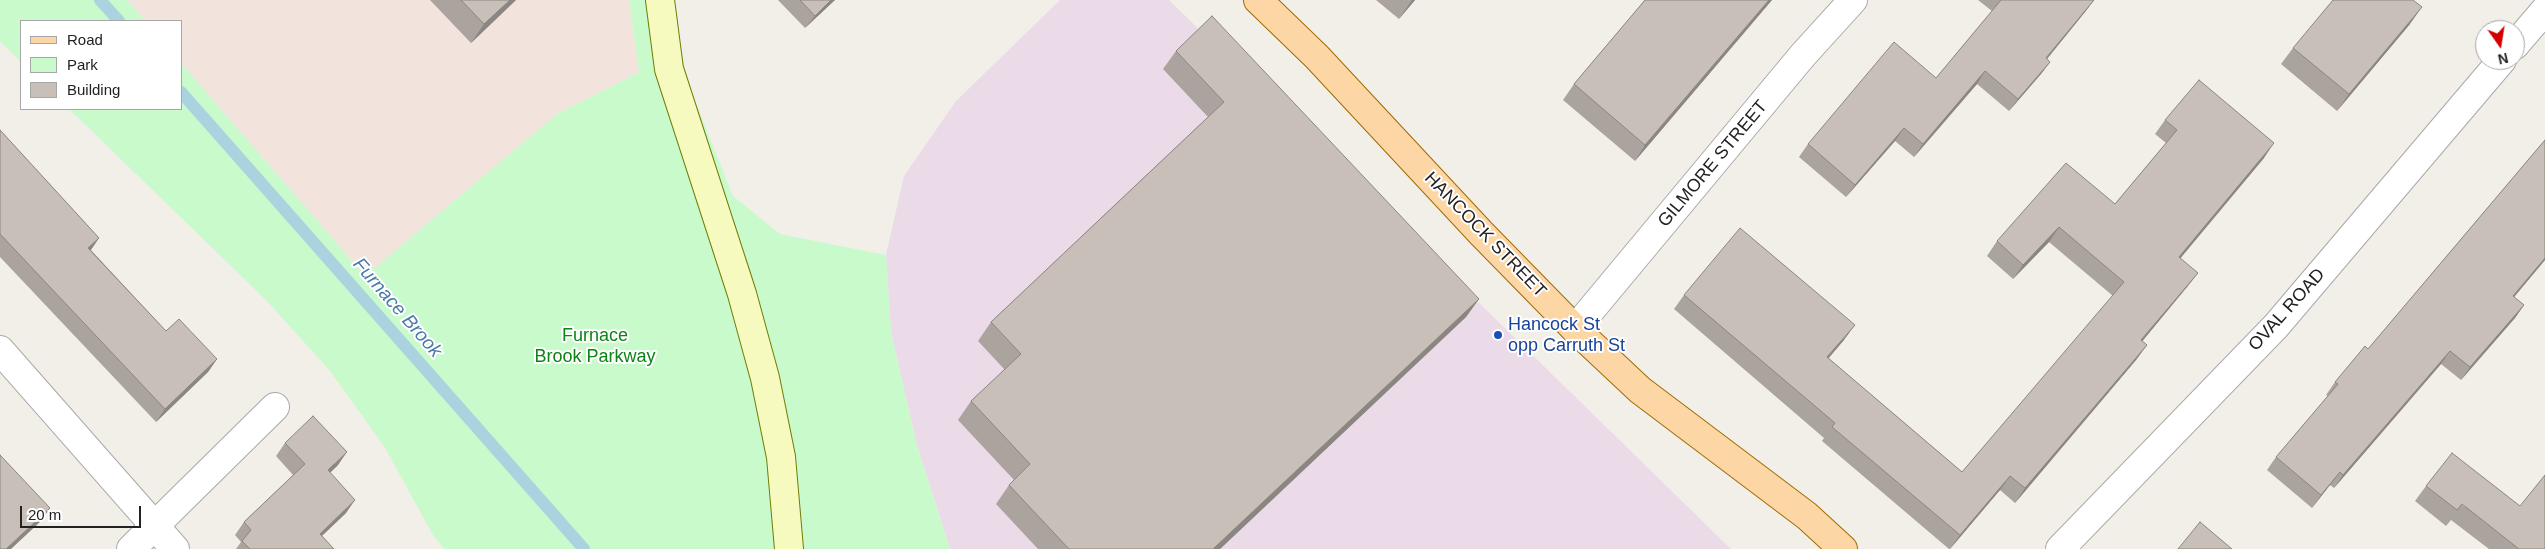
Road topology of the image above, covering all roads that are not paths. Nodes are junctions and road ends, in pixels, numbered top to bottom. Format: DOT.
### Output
graph roads {
  1 [pos="660,0"];
  2 [pos="1258,0"];
  3 [pos="1853,0"];
  4 [pos="2545,10"];
  5 [pos="2525,33"];
  6 [pos="2494,70"];
  7 [pos="1574,329"];
  8 [pos="0,350"];
  9 [pos="275,407"];
  10 [pos="155,526"];
  11 [pos="131,549"];
  12 [pos="175,549"];
  13 [pos="789,549"];
  14 [pos="1843,549"];
  15 [pos="2060,549"];
  1 -- 13 [label="main road"];
  2 -- 7 [label="main road, HANCOCK STREET"];
  3 -- 7 [label="street, GILMORE STREET"];
  4 -- 5 [label="street"];
  6 -- 15 [label="street, OVAL ROAD"];
  7 -- 14 [label="main road, HANCOCK STREET"];
  8 -- 10 [label="street"];
  9 -- 10 [label="street"];
  10 -- 11 [label="street"];
  10 -- 12 [label="street"];
}
